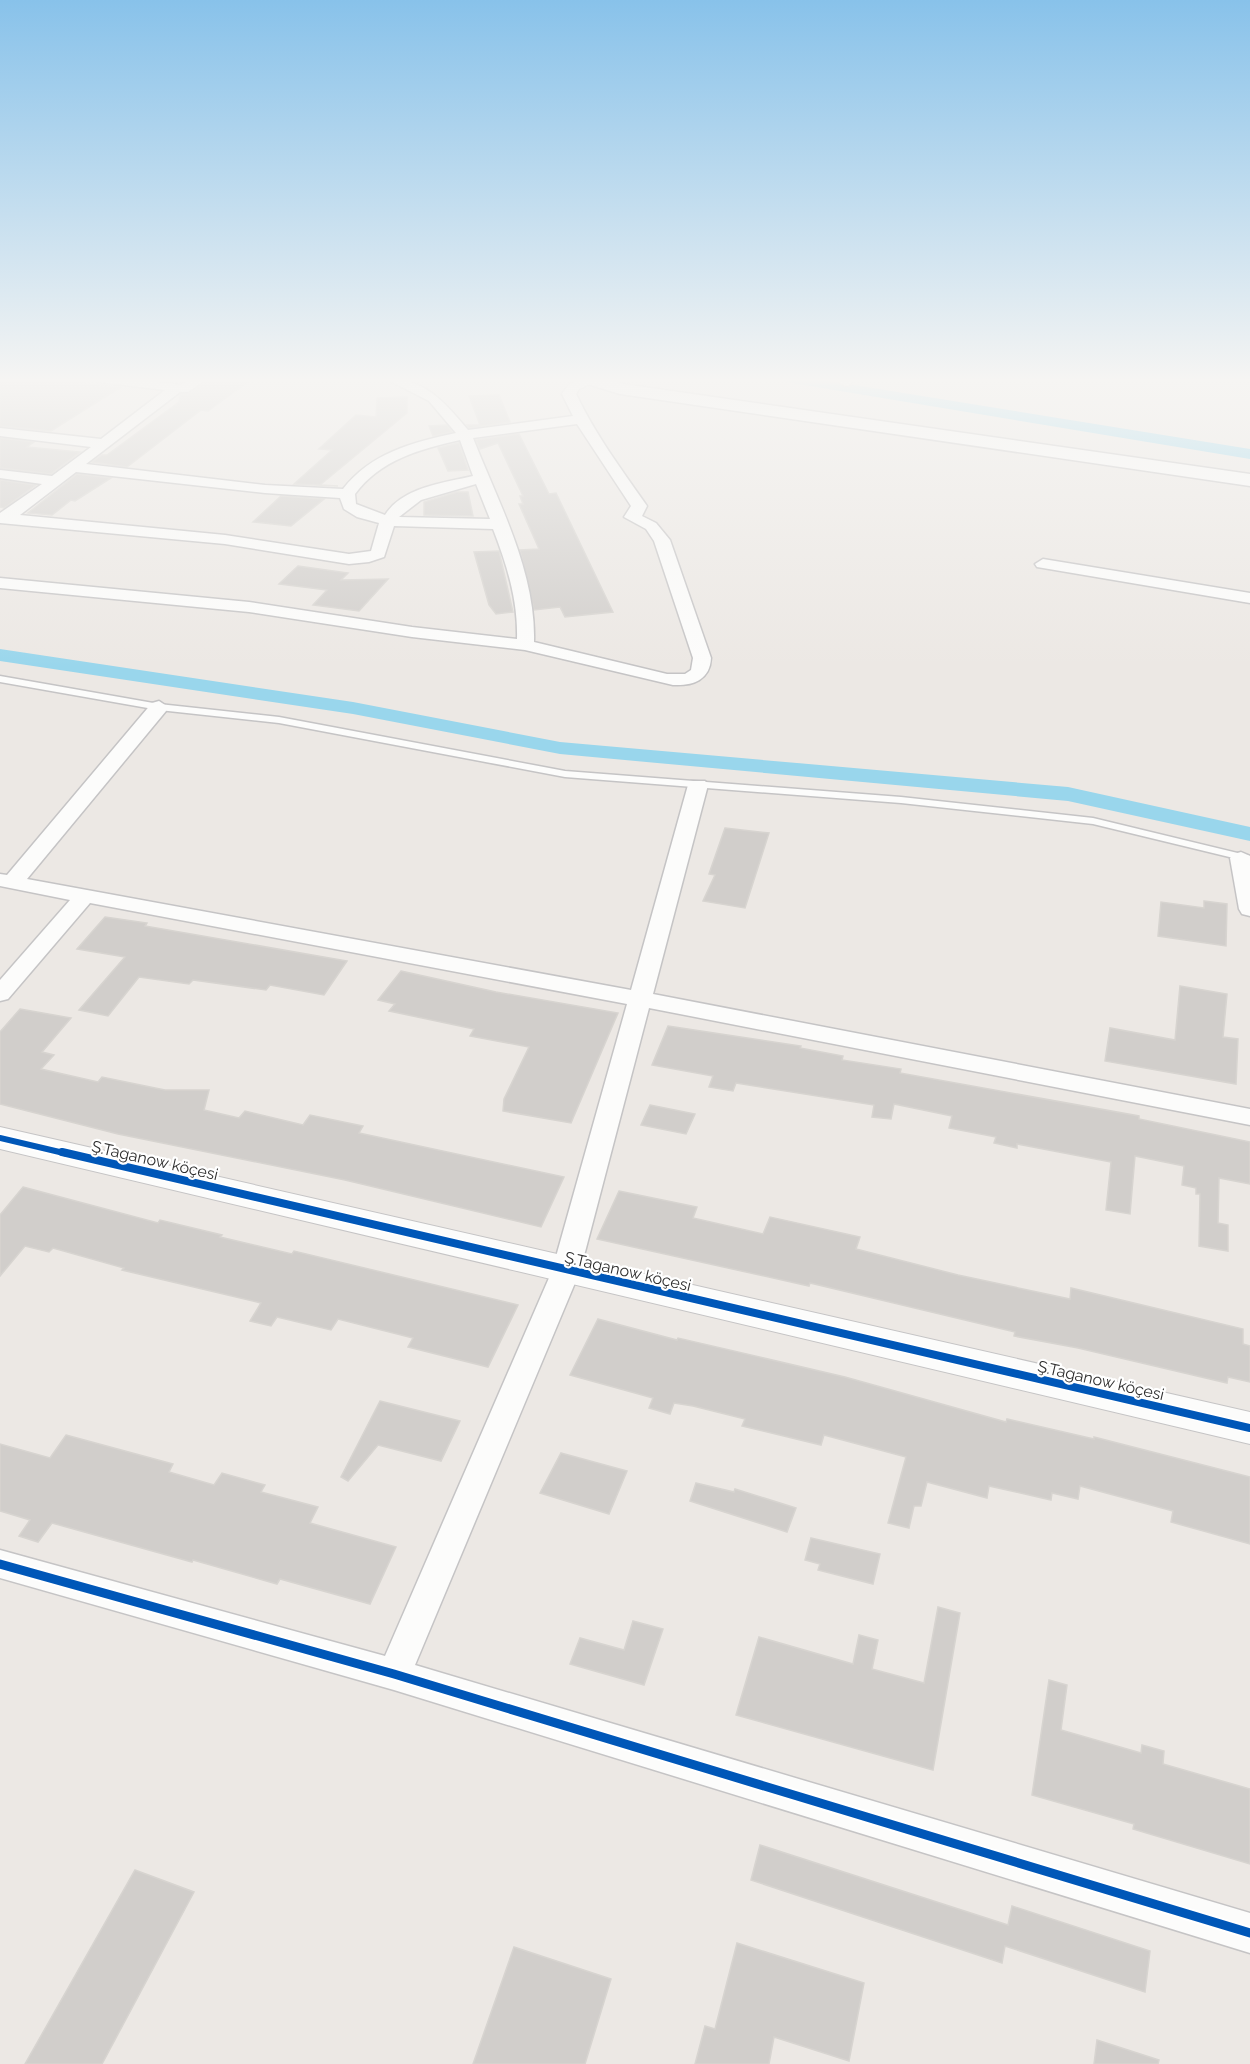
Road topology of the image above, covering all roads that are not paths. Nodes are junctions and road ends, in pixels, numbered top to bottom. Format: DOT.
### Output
graph roads {
  1 [pos="3,474"];
  2 [pos="66,474"];
  3 [pos="138,474"];
  4 [pos="363,474"];
  5 [pos="481,474"];
  6 [pos="616,474"];
  7 [pos="1211,474"];
  8 [pos="482,478"];
  9 [pos="1250,480"];
  10 [pos="57,481"];
  11 [pos="347,494"];
  12 [pos="3,518"];
  13 [pos="389,520"];
  14 [pos="499,524"];
  15 [pos="1043,564"];
  16 [pos="0,583"];
  17 [pos="1250,598"];
  18 [pos="525,645"];
  19 [pos="0,679"];
  20 [pos="159,708"];
  21 [pos="698,785"];
  22 [pos="1246,858"];
  23 [pos="6,882"];
  24 [pos="84,897"];
  25 [pos="1250,909"];
  26 [pos="0,994"];
  27 [pos="641,999"];
  28 [pos="1250,1117"];
  29 [pos="0,1138"];
  30 [pos="566,1271"];
  31 [pos="1250,1428"];
  32 [pos="0,1564"];
  33 [pos="394,1674"];
  34 [pos="1250,1933"];
  1 -- 10 [label="street"];
  2 -- 10 [label="street"];
  3 -- 11 [label="street"];
  4 -- 11 [label="street"];
  5 -- 8 [label="street"];
  6 -- 18 [label="street"];
  7 -- 9 [label="main road"];
  8 -- 13 [label="street"];
  8 -- 14 [label="street"];
  10 -- 12 [label="street"];
  11 -- 13 [label="street"];
  12 -- 13 [label="street"];
  13 -- 14 [label="street"];
  14 -- 18 [label="street"];
  15 -- 17 [label="street"];
  16 -- 18 [label="street"];
  19 -- 20 [label="lane"];
  20 -- 21 [label="lane"];
  20 -- 23 [label="street"];
  21 -- 22 [label="lane"];
  21 -- 27 [label="street"];
  22 -- 25 [label="street"];
  23 -- 24 [label="street"];
  24 -- 26 [label="street"];
  24 -- 27 [label="street"];
  27 -- 28 [label="street"];
  27 -- 30 [label="street"];
  29 -- 30 [label="street, Ş.Taganow köçesi"];
  30 -- 31 [label="street, Ş.Taganow köçesi"];
  30 -- 33 [label="street"];
  32 -- 33 [label="street"];
  33 -- 34 [label="street"];
}
